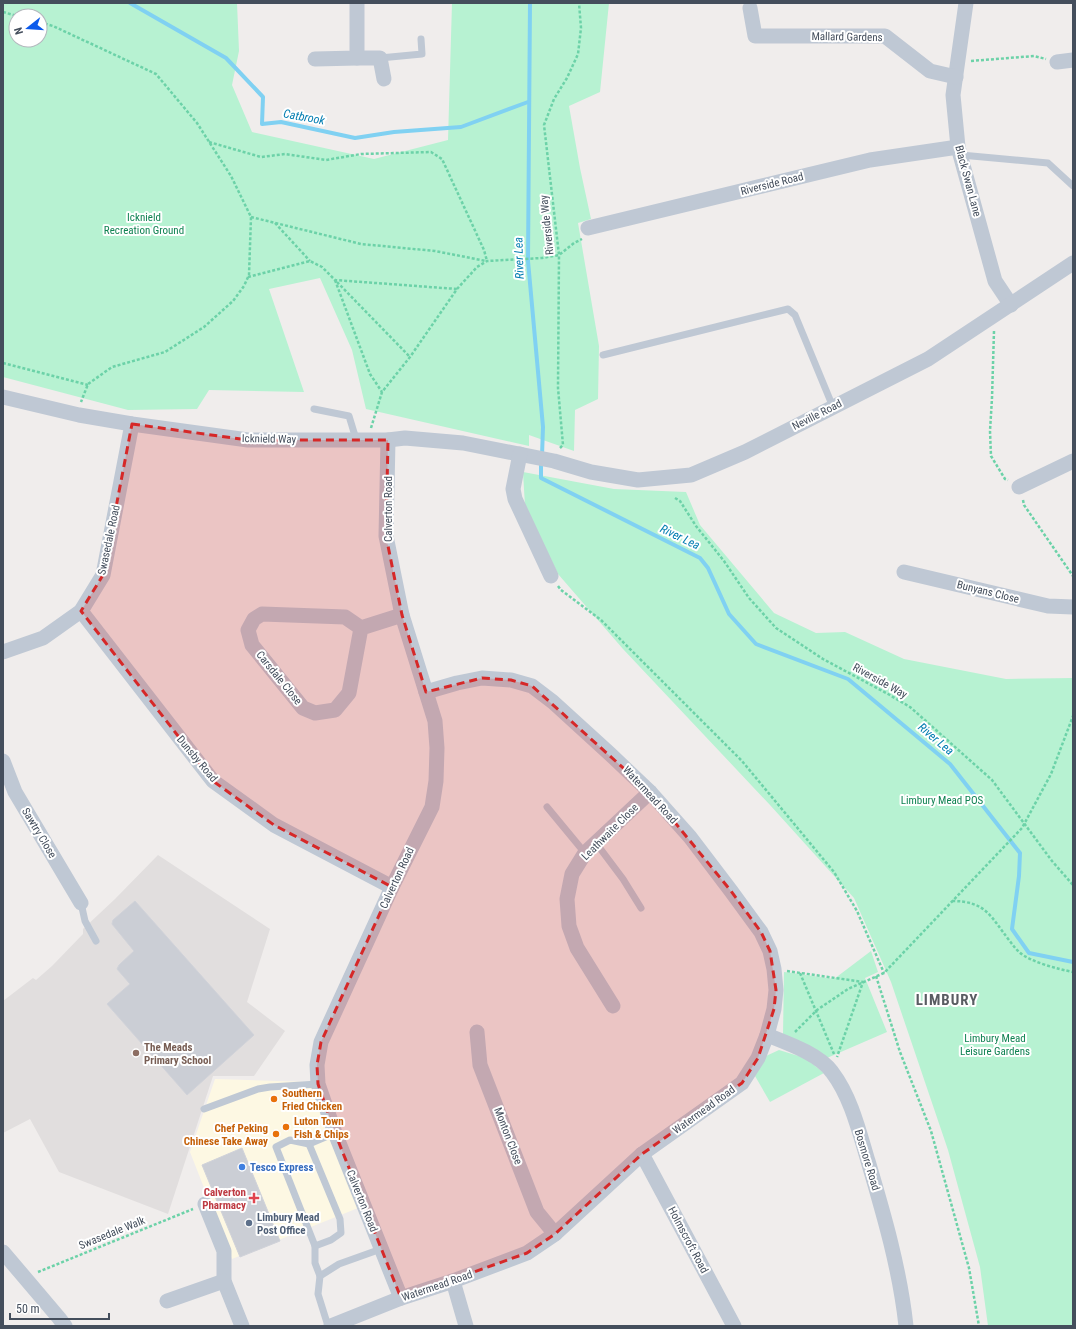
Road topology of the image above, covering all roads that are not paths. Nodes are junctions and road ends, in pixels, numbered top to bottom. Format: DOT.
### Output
graph roads {
  1 [pos="357,3"];
  2 [pos="966,3"];
  3 [pos="750,8"];
  4 [pos="421,39"];
  5 [pos="357,58"];
  6 [pos="380,58"];
  7 [pos="315,59"];
  8 [pos="1073,60"];
  9 [pos="1057,62"];
  10 [pos="957,69"];
  11 [pos="384,79"];
  12 [pos="960,151"];
  13 [pos="1073,186"];
  14 [pos="588,228"];
  15 [pos="1073,263"];
  16 [pos="1011,305"];
  17 [pos="603,355"];
  18 [pos="3,397"];
  19 [pos="833,407"];
  20 [pos="314,409"];
  21 [pos="132,424"];
  22 [pos="362,439"];
  23 [pos="388,440"];
  24 [pos="520,454"];
  25 [pos="536,458"];
  26 [pos="1073,461"];
  27 [pos="1019,487"];
  28 [pos="904,572"];
  29 [pos="550,576"];
  30 [pos="1073,607"];
  31 [pos="81,611"];
  32 [pos="402,615"];
  33 [pos="361,628"];
  34 [pos="3,652"];
  35 [pos="426,692"];
  36 [pos="3,761"];
  37 [pos="650,792"];
  38 [pos="547,807"];
  39 [pos="591,848"];
  40 [pos="392,887"];
  41 [pos="81,903"];
  42 [pos="641,908"];
  43 [pos="96,941"];
  44 [pos="613,1006"];
  45 [pos="477,1032"];
  46 [pos="767,1035"];
  47 [pos="318,1084"];
  48 [pos="204,1109"];
  49 [pos="335,1133"];
  50 [pos="309,1144"];
  51 [pos="642,1154"];
  52 [pos="205,1204"];
  53 [pos="555,1234"];
  54 [pos="315,1246"];
  55 [pos="381,1249"];
  56 [pos="5,1258"];
  57 [pos="320,1276"];
  58 [pos="224,1281"];
  59 [pos="453,1281"];
  60 [pos="401,1298"];
  61 [pos="167,1301"];
  62 [pos="65,1326"];
  63 [pos="242,1326"];
  64 [pos="329,1326"];
  65 [pos="466,1326"];
  66 [pos="734,1326"];
  67 [pos="906,1326"];
  1 -- 5 [label="street"];
  2 -- 10 [label="street, Black Swan Lane"];
  3 -- 10 [label="street, Mallard Gardens"];
  4 -- 6 [label="lane"];
  5 -- 6 [label="street"];
  5 -- 7 [label="street"];
  6 -- 11 [label="street"];
  8 -- 9 [label="street"];
  10 -- 12 [label="street, Black Swan Lane"];
  12 -- 13 [label="lane"];
  12 -- 14 [label="street, Riverside Road"];
  12 -- 16 [label="street, Black Swan Lane"];
  15 -- 16 [label="street, Neville Road"];
  16 -- 19 [label="street, Neville Road"];
  17 -- 19 [label="lane"];
  18 -- 21 [label="street, Icknield Way"];
  19 -- 25 [label="street, Neville Road"];
  20 -- 22 [label="lane"];
  21 -- 22 [label="street, Icknield Way"];
  21 -- 31 [label="street, Swasedale Road"];
  22 -- 23 [label="street, Icknield Way"];
  23 -- 24 [label="street, Icknield Way"];
  23 -- 32 [label="street, Calverton Road"];
  24 -- 25 [label="street, Icknield Way"];
  24 -- 29 [label="street"];
  26 -- 27 [label="street"];
  28 -- 30 [label="street, Bunyans Close"];
  31 -- 34 [label="street, Swasedale Road"];
  31 -- 40 [label="street, Dunsby Road"];
  32 -- 33 [label="street"];
  32 -- 35 [label="street, Calverton Road"];
  33 -- 33 [label="street, Carsdale Close"];
  35 -- 37 [label="street, Watermead Road"];
  35 -- 40 [label="street, Calverton Road"];
  36 -- 41 [label="street, Sawtry Close"];
  37 -- 39 [label="street, Leathwaite Close"];
  37 -- 46 [label="street, Watermead Road"];
  38 -- 39 [label="lane"];
  39 -- 42 [label="lane"];
  39 -- 44 [label="street, Leathwaite Close"];
  40 -- 47 [label="street, Calverton Road"];
  41 -- 43 [label="lane"];
  45 -- 53 [label="street, Monton Close"];
  46 -- 51 [label="street, Watermead Road"];
  46 -- 67 [label="street, Bosmore Road"];
  47 -- 48 [label="lane"];
  47 -- 49 [label="street, Calverton Road"];
  49 -- 50 [label="lane"];
  49 -- 55 [label="street, Calverton Road"];
  50 -- 54 [label="lane"];
  50 -- 54 [label="lane"];
  51 -- 53 [label="street, Watermead Road"];
  51 -- 66 [label="street, Holmscroft Road"];
  52 -- 58 [label="street"];
  53 -- 59 [label="street, Watermead Road"];
  54 -- 57 [label="lane"];
  55 -- 57 [label="lane"];
  55 -- 60 [label="street, Calverton Road"];
  56 -- 62 [label="street"];
  57 -- 64 [label="lane"];
  58 -- 61 [label="street"];
  58 -- 63 [label="street"];
  59 -- 60 [label="street, Watermead Road"];
  59 -- 65 [label="street"];
  60 -- 64 [label="street, Watermead Road"];
}
